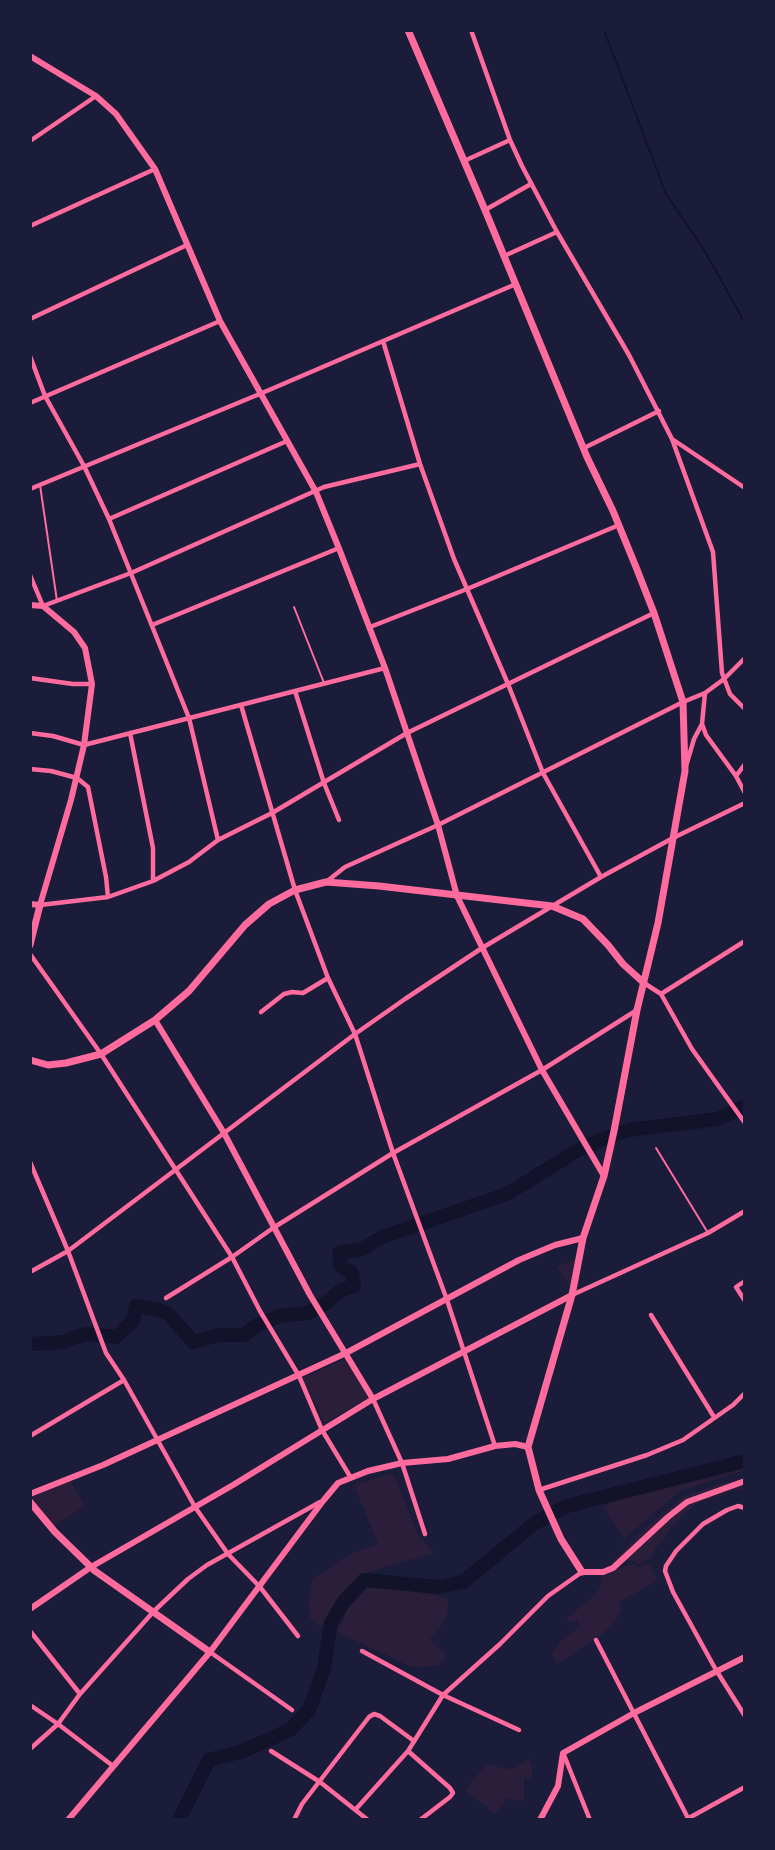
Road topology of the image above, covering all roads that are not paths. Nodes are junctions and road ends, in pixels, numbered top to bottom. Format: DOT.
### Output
graph roads {
  1 [pos="408,30"];
  2 [pos="471,30"];
  3 [pos="30,56"];
  4 [pos="96,96"];
  5 [pos="510,140"];
  6 [pos="30,141"];
  7 [pos="464,161"];
  8 [pos="155,169"];
  9 [pos="531,184"];
  10 [pos="485,210"];
  11 [pos="30,226"];
  12 [pos="557,232"];
  13 [pos="187,245"];
  14 [pos="504,256"];
  15 [pos="516,284"];
  16 [pos="30,319"];
  17 [pos="220,321"];
  18 [pos="383,340"];
  19 [pos="30,356"];
  20 [pos="262,393"];
  21 [pos="45,396"];
  22 [pos="30,403"];
  23 [pos="659,411"];
  24 [pos="672,439"];
  25 [pos="287,441"];
  26 [pos="584,448"];
  27 [pos="420,464"];
  28 [pos="84,466"];
  29 [pos="40,485"];
  30 [pos="745,488"];
  31 [pos="30,489"];
  32 [pos="316,492"];
  33 [pos="109,519"];
  34 [pos="619,525"];
  35 [pos="339,548"];
  36 [pos="131,573"];
  37 [pos="30,575"];
  38 [pos="467,589"];
  39 [pos="57,601"];
  40 [pos="30,605"];
  41 [pos="43,606"];
  42 [pos="294,607"];
  43 [pos="654,613"];
  44 [pos="152,625"];
  45 [pos="370,627"];
  46 [pos="745,658"];
  47 [pos="385,668"];
  48 [pos="30,678"];
  49 [pos="724,679"];
  50 [pos="92,684"];
  51 [pos="324,684"];
  52 [pos="508,684"];
  53 [pos="295,691"];
  54 [pos="705,693"];
  55 [pos="683,702"];
  56 [pos="241,705"];
  57 [pos="745,709"];
  58 [pos="189,718"];
  59 [pos="702,724"];
  60 [pos="30,733"];
  61 [pos="130,733"];
  62 [pos="407,733"];
  63 [pos="84,745"];
  64 [pos="745,765"];
  65 [pos="30,769"];
  66 [pos="685,771"];
  67 [pos="543,773"];
  68 [pos="736,776"];
  69 [pos="77,778"];
  70 [pos="324,783"];
  71 [pos="745,793"];
  72 [pos="745,802"];
  73 [pos="272,813"];
  74 [pos="339,820"];
  75 [pos="438,825"];
  76 [pos="674,838"];
  77 [pos="218,840"];
  78 [pos="602,877"];
  79 [pos="153,881"];
  80 [pos="326,882"];
  81 [pos="295,890"];
  82 [pos="457,896"];
  83 [pos="108,897"];
  84 [pos="30,903"];
  85 [pos="40,904"];
  86 [pos="552,906"];
  87 [pos="745,941"];
  88 [pos="30,945"];
  89 [pos="482,948"];
  90 [pos="30,954"];
  91 [pos="327,978"];
  92 [pos="644,983"];
  93 [pos="661,994"];
  94 [pos="637,1010"];
  95 [pos="261,1012"];
  96 [pos="155,1020"];
  97 [pos="355,1034"];
  98 [pos="101,1054"];
  99 [pos="30,1061"];
  100 [pos="542,1070"];
  101 [pos="745,1123"];
  102 [pos="224,1133"];
  103 [pos="656,1148"];
  104 [pos="393,1153"];
  105 [pos="30,1162"];
  106 [pos="176,1171"];
  107 [pos="604,1176"];
  108 [pos="745,1211"];
  109 [pos="273,1228"];
  110 [pos="708,1233"];
  111 [pos="583,1238"];
  112 [pos="68,1251"];
  113 [pos="232,1257"];
  114 [pos="30,1272"];
  115 [pos="745,1281"];
  116 [pos="572,1295"];
  117 [pos="166,1298"];
  118 [pos="447,1300"];
  119 [pos="745,1301"];
  120 [pos="651,1315"];
  121 [pos="464,1352"];
  122 [pos="346,1353"];
  123 [pos="298,1376"];
  124 [pos="124,1380"];
  125 [pos="745,1394"];
  126 [pos="373,1399"];
  127 [pos="714,1417"];
  128 [pos="322,1430"];
  129 [pos="30,1436"];
  130 [pos="157,1440"];
  131 [pos="495,1446"];
  132 [pos="528,1447"];
  133 [pos="402,1463"];
  134 [pos="351,1478"];
  135 [pos="745,1481"];
  136 [pos="538,1490"];
  137 [pos="30,1494"];
  138 [pos="322,1501"];
  139 [pos="30,1502"];
  140 [pos="195,1507"];
  141 [pos="745,1508"];
  142 [pos="425,1534"];
  143 [pos="228,1554"];
  144 [pos="91,1567"];
  145 [pos="582,1572"];
  146 [pos="260,1587"];
  147 [pos="30,1609"];
  148 [pos="154,1611"];
  149 [pos="30,1631"];
  150 [pos="298,1636"];
  151 [pos="596,1640"];
  152 [pos="363,1651"];
  153 [pos="210,1652"];
  154 [pos="745,1657"];
  155 [pos="716,1670"];
  156 [pos="80,1694"];
  157 [pos="443,1695"];
  158 [pos="30,1705"];
  159 [pos="292,1710"];
  160 [pos="634,1713"];
  161 [pos="745,1716"];
  162 [pos="58,1724"];
  163 [pos="519,1730"];
  164 [pos="414,1741"];
  165 [pos="30,1749"];
  166 [pos="271,1751"];
  167 [pos="408,1751"];
  168 [pos="563,1753"];
  169 [pos="113,1766"];
  170 [pos="320,1782"];
  171 [pos="745,1787"];
  172 [pos="356,1809"];
  173 [pos="68,1820"];
  174 [pos="294,1820"];
  175 [pos="368,1820"];
  176 [pos="420,1820"];
  177 [pos="540,1820"];
  178 [pos="590,1820"];
  179 [pos="688,1820"];
  1 -- 7 [label="main road"];
  2 -- 5 [label="street"];
  3 -- 4 [label="street"];
  4 -- 6 [label="street"];
  4 -- 8 [label="street"];
  5 -- 7 [label="street"];
  5 -- 9 [label="street"];
  7 -- 10 [label="main road"];
  8 -- 11 [label="street"];
  8 -- 13 [label="street"];
  9 -- 10 [label="street"];
  9 -- 12 [label="street"];
  10 -- 14 [label="main road"];
  12 -- 14 [label="street"];
  12 -- 23 [label="street"];
  13 -- 16 [label="street"];
  13 -- 17 [label="street"];
  14 -- 15 [label="main road"];
  15 -- 18 [label="street"];
  15 -- 26 [label="main road"];
  17 -- 20 [label="street"];
  17 -- 21 [label="street"];
  18 -- 20 [label="street"];
  18 -- 27 [label="street"];
  19 -- 21 [label="street"];
  20 -- 25 [label="street"];
  20 -- 28 [label="street"];
  21 -- 22 [label="street"];
  21 -- 28 [label="street"];
  23 -- 24 [label="street"];
  23 -- 26 [label="street"];
  24 -- 30 [label="street"];
  24 -- 49 [label="street"];
  25 -- 32 [label="street"];
  25 -- 33 [label="street"];
  26 -- 34 [label="main road"];
  27 -- 32 [label="street"];
  27 -- 38 [label="street"];
  28 -- 29 [label="street"];
  28 -- 33 [label="street"];
  29 -- 31 [label="street"];
  29 -- 39 [label="lane"];
  32 -- 35 [label="street"];
  32 -- 36 [label="street"];
  33 -- 36 [label="street"];
  34 -- 38 [label="street"];
  34 -- 43 [label="main road"];
  35 -- 44 [label="street"];
  35 -- 45 [label="street"];
  36 -- 39 [label="street"];
  36 -- 44 [label="street"];
  37 -- 41 [label="street"];
  38 -- 45 [label="street"];
  38 -- 52 [label="street"];
  39 -- 41 [label="street"];
  40 -- 41 [label="street"];
  41 -- 50 [label="street"];
  42 -- 51 [label="lane"];
  43 -- 52 [label="street"];
  43 -- 55 [label="main road"];
  44 -- 58 [label="street"];
  45 -- 47 [label="street"];
  46 -- 49 [label="street"];
  47 -- 51 [label="street"];
  47 -- 62 [label="street"];
  48 -- 50 [label="street"];
  49 -- 54 [label="street"];
  49 -- 57 [label="street"];
  50 -- 63 [label="street"];
  51 -- 53 [label="street"];
  52 -- 62 [label="street"];
  52 -- 67 [label="street"];
  53 -- 56 [label="street"];
  53 -- 70 [label="street"];
  54 -- 55 [label="street"];
  54 -- 59 [label="street"];
  55 -- 66 [label="main road"];
  55 -- 67 [label="street"];
  56 -- 58 [label="street"];
  56 -- 73 [label="street"];
  58 -- 61 [label="street"];
  58 -- 77 [label="street"];
  59 -- 66 [label="street"];
  59 -- 68 [label="street"];
  60 -- 63 [label="street"];
  61 -- 63 [label="street"];
  61 -- 79 [label="street"];
  62 -- 70 [label="street"];
  62 -- 75 [label="street"];
  63 -- 69 [label="street"];
  64 -- 68 [label="street"];
  65 -- 69 [label="street"];
  66 -- 76 [label="main road"];
  67 -- 75 [label="street"];
  67 -- 78 [label="street"];
  68 -- 71 [label="street"];
  69 -- 83 [label="street"];
  69 -- 85 [label="street"];
  70 -- 73 [label="street"];
  70 -- 74 [label="street"];
  72 -- 76 [label="street"];
  73 -- 77 [label="street"];
  73 -- 81 [label="street"];
  75 -- 80 [label="street"];
  75 -- 82 [label="street"];
  76 -- 78 [label="street"];
  76 -- 92 [label="main road"];
  77 -- 79 [label="street"];
  78 -- 86 [label="street"];
  79 -- 83 [label="street"];
  80 -- 81 [label="main road"];
  80 -- 82 [label="main road"];
  81 -- 91 [label="street"];
  81 -- 96 [label="main road"];
  82 -- 86 [label="main road"];
  82 -- 89 [label="street"];
  83 -- 85 [label="street"];
  84 -- 85 [label="street"];
  85 -- 88 [label="main road"];
  86 -- 89 [label="street"];
  86 -- 92 [label="main road"];
  87 -- 93 [label="street"];
  89 -- 97 [label="street"];
  89 -- 100 [label="street"];
  90 -- 98 [label="street"];
  91 -- 95 [label="street"];
  91 -- 97 [label="street"];
  92 -- 93 [label="street"];
  92 -- 94 [label="main road"];
  93 -- 101 [label="street"];
  94 -- 100 [label="street"];
  94 -- 107 [label="main road"];
  96 -- 98 [label="main road"];
  96 -- 102 [label="street"];
  97 -- 102 [label="street"];
  97 -- 104 [label="street"];
  98 -- 99 [label="main road"];
  98 -- 106 [label="street"];
  100 -- 104 [label="street"];
  100 -- 107 [label="street"];
  102 -- 106 [label="street"];
  102 -- 109 [label="street"];
  103 -- 110 [label="lane"];
  104 -- 109 [label="street"];
  104 -- 118 [label="street"];
  105 -- 112 [label="street"];
  106 -- 112 [label="street"];
  106 -- 113 [label="street"];
  107 -- 111 [label="main road"];
  108 -- 110 [label="street"];
  109 -- 113 [label="street"];
  109 -- 122 [label="street"];
  110 -- 116 [label="street"];
  111 -- 116 [label="main road"];
  111 -- 118 [label="street"];
  112 -- 114 [label="street"];
  112 -- 124 [label="street"];
  113 -- 117 [label="street"];
  113 -- 123 [label="street"];
  115 -- 119 [label="street"];
  116 -- 121 [label="street"];
  116 -- 132 [label="main road"];
  118 -- 121 [label="street"];
  118 -- 122 [label="street"];
  120 -- 127 [label="street"];
  121 -- 126 [label="street"];
  121 -- 131 [label="street"];
  122 -- 123 [label="street"];
  122 -- 126 [label="street"];
  123 -- 128 [label="street"];
  123 -- 130 [label="street"];
  124 -- 129 [label="street"];
  124 -- 130 [label="street"];
  125 -- 127 [label="street"];
  126 -- 128 [label="street"];
  126 -- 133 [label="street"];
  127 -- 136 [label="street"];
  128 -- 134 [label="street"];
  128 -- 140 [label="street"];
  130 -- 137 [label="street"];
  130 -- 140 [label="street"];
  131 -- 132 [label="street"];
  131 -- 133 [label="street"];
  132 -- 136 [label="main road"];
  133 -- 134 [label="street"];
  133 -- 142 [label="street"];
  134 -- 138 [label="street"];
  135 -- 145 [label="street"];
  136 -- 145 [label="main road"];
  138 -- 143 [label="street"];
  138 -- 146 [label="street"];
  139 -- 144 [label="main road"];
  140 -- 143 [label="street"];
  140 -- 144 [label="street"];
  141 -- 155 [label="street"];
  143 -- 146 [label="street"];
  143 -- 148 [label="street"];
  144 -- 147 [label="street"];
  144 -- 148 [label="main road"];
  145 -- 157 [label="street"];
  146 -- 150 [label="street"];
  146 -- 153 [label="street"];
  148 -- 153 [label="main road"];
  148 -- 156 [label="street"];
  149 -- 156 [label="street"];
  151 -- 160 [label="street"];
  152 -- 157 [label="street"];
  153 -- 159 [label="street"];
  153 -- 169 [label="street"];
  154 -- 155 [label="street"];
  155 -- 160 [label="street"];
  155 -- 161 [label="street"];
  156 -- 162 [label="street"];
  157 -- 163 [label="street"];
  157 -- 164 [label="street"];
  158 -- 162 [label="street"];
  160 -- 168 [label="street"];
  160 -- 179 [label="street"];
  162 -- 165 [label="street"];
  162 -- 169 [label="street"];
  164 -- 167 [label="street"];
  164 -- 170 [label="street"];
  166 -- 170 [label="street"];
  167 -- 172 [label="street"];
  167 -- 176 [label="street"];
  168 -- 177 [label="street"];
  168 -- 178 [label="street"];
  169 -- 173 [label="street"];
  170 -- 172 [label="street"];
  170 -- 174 [label="street"];
  171 -- 179 [label="street"];
  172 -- 175 [label="street"];
}
